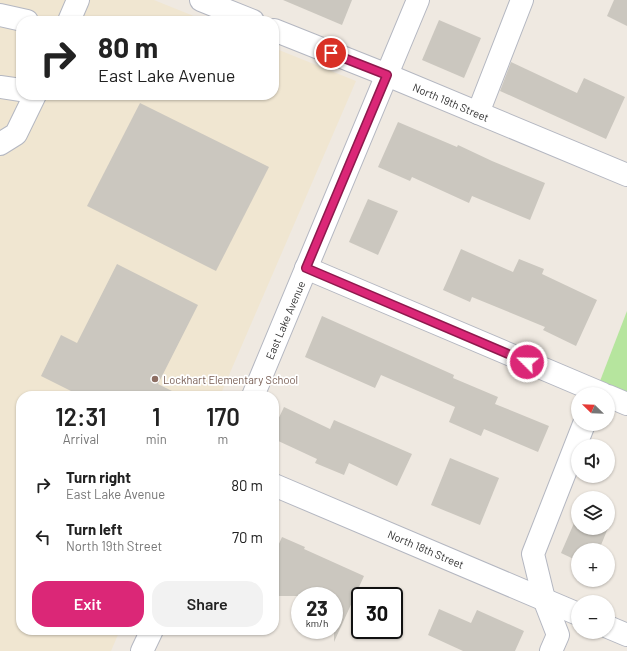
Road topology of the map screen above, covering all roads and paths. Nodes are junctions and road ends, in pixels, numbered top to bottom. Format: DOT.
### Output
graph roads {
  1 [pos="201,0"];
  2 [pos="418,0"];
  3 [pos="522,0"];
  4 [pos="247,12"];
  5 [pos="0,15"];
  6 [pos="16,19"];
  7 [pos="279,32"];
  8 [pos="387,75"];
  9 [pos="0,87"];
  10 [pos="16,89"];
  11 [pos="32,100"];
  12 [pos="478,113"];
  13 [pos="0,144"];
  14 [pos="627,175"];
  15 [pos="306,268"];
  16 [pos="585,387"];
  17 [pos="255,391"];
  18 [pos="615,399"];
  19 [pos="627,404"];
  20 [pos="581,431"];
  21 [pos="279,487"];
  22 [pos="544,599"];
  23 [pos="571,611"];
  24 [pos="615,630"];
  25 [pos="150,635"];
  26 [pos="627,635"];
  27 [pos="142,651"];
  28 [pos="551,651"];
  1 -- 4 [label="street"];
  2 -- 8 [label="street, East Lake Avenue"];
  3 -- 12 [label="street"];
  5 -- 6 [label="street"];
  7 -- 8 [label="street, North 19th Street"];
  8 -- 12 [label="street, North 19th Street"];
  8 -- 15 [label="street, East Lake Avenue"];
  9 -- 10 [label="street"];
  11 -- 13 [label="street"];
  12 -- 14 [label="street, North 19th Street"];
  15 -- 16 [label="street"];
  15 -- 17 [label="street, East Lake Avenue"];
  18 -- 19 [label="street"];
  20 -- 22 [label="street"];
  21 -- 22 [label="street, North 18th Street"];
  22 -- 23 [label="street, North 18th Street"];
  22 -- 28 [label="street"];
  24 -- 26 [label="street"];
  25 -- 27 [label="street"];
}
